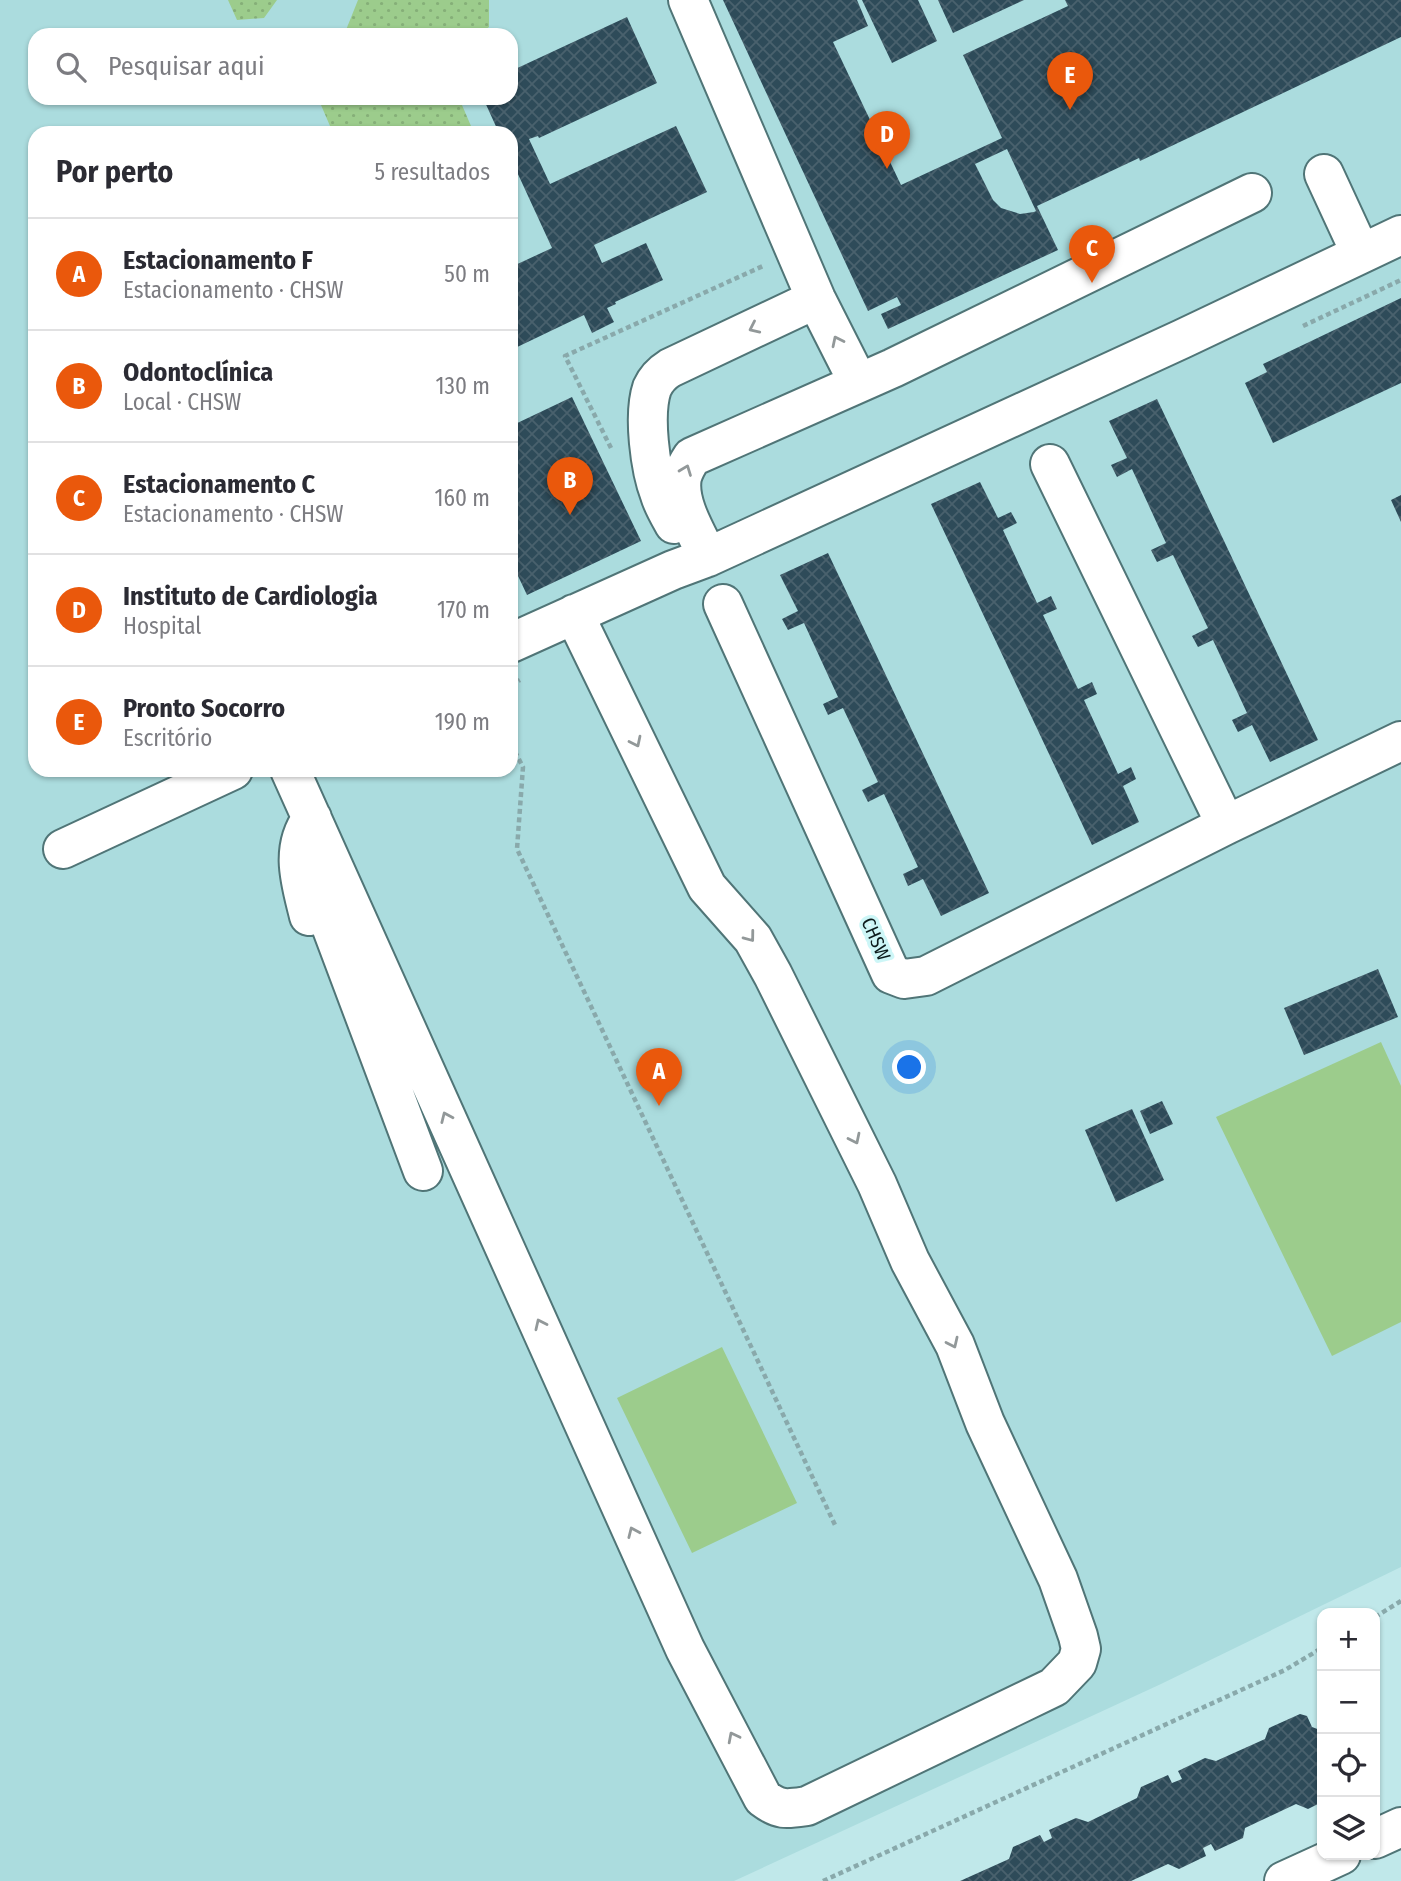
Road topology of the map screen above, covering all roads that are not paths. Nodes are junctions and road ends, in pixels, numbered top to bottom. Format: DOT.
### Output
graph roads {
  1 [pos="688,0"];
  2 [pos="1324,174"];
  3 [pos="1252,193"];
  4 [pos="1401,235"];
  5 [pos="1361,254"];
  6 [pos="816,299"];
  7 [pos="858,382"];
  8 [pos="1050,464"];
  9 [pos="699,561"];
  10 [pos="723,604"];
  11 [pos="574,614"];
  12 [pos="518,640"];
  13 [pos="1401,741"];
  14 [pos="218,777"];
  15 [pos="293,777"];
  16 [pos="1226,825"];
  17 [pos="318,832"];
  18 [pos="63,849"];
  19 [pos="389,1127"];
  20 [pos="423,1171"];
  21 [pos="1401,1827"];
  22 [pos="1380,1837"];
  23 [pos="1330,1860"];
  24 [pos="1284,1881"];
  1 -- 6 [label="street"];
  2 -- 5 [label="street"];
  3 -- 7 [label="street"];
  4 -- 5 [label="street"];
  5 -- 9 [label="street"];
  7 -- 6 [label="street, one-way"];
  6 -- 9 [label="street, one-way"];
  9 -- 7 [label="street, one-way"];
  8 -- 16 [label="street"];
  9 -- 11 [label="street"];
  10 -- 16 [label="street, CHSW"];
  11 -- 12 [label="street"];
  11 -- 17 [label="street, one-way"];
  13 -- 16 [label="street, CHSW"];
  14 -- 18 [label="street"];
  15 -- 17 [label="street"];
  17 -- 19 [label="street"];
  17 -- 20 [label="street"];
  21 -- 22 [label="street"];
  23 -- 24 [label="street"];
}
